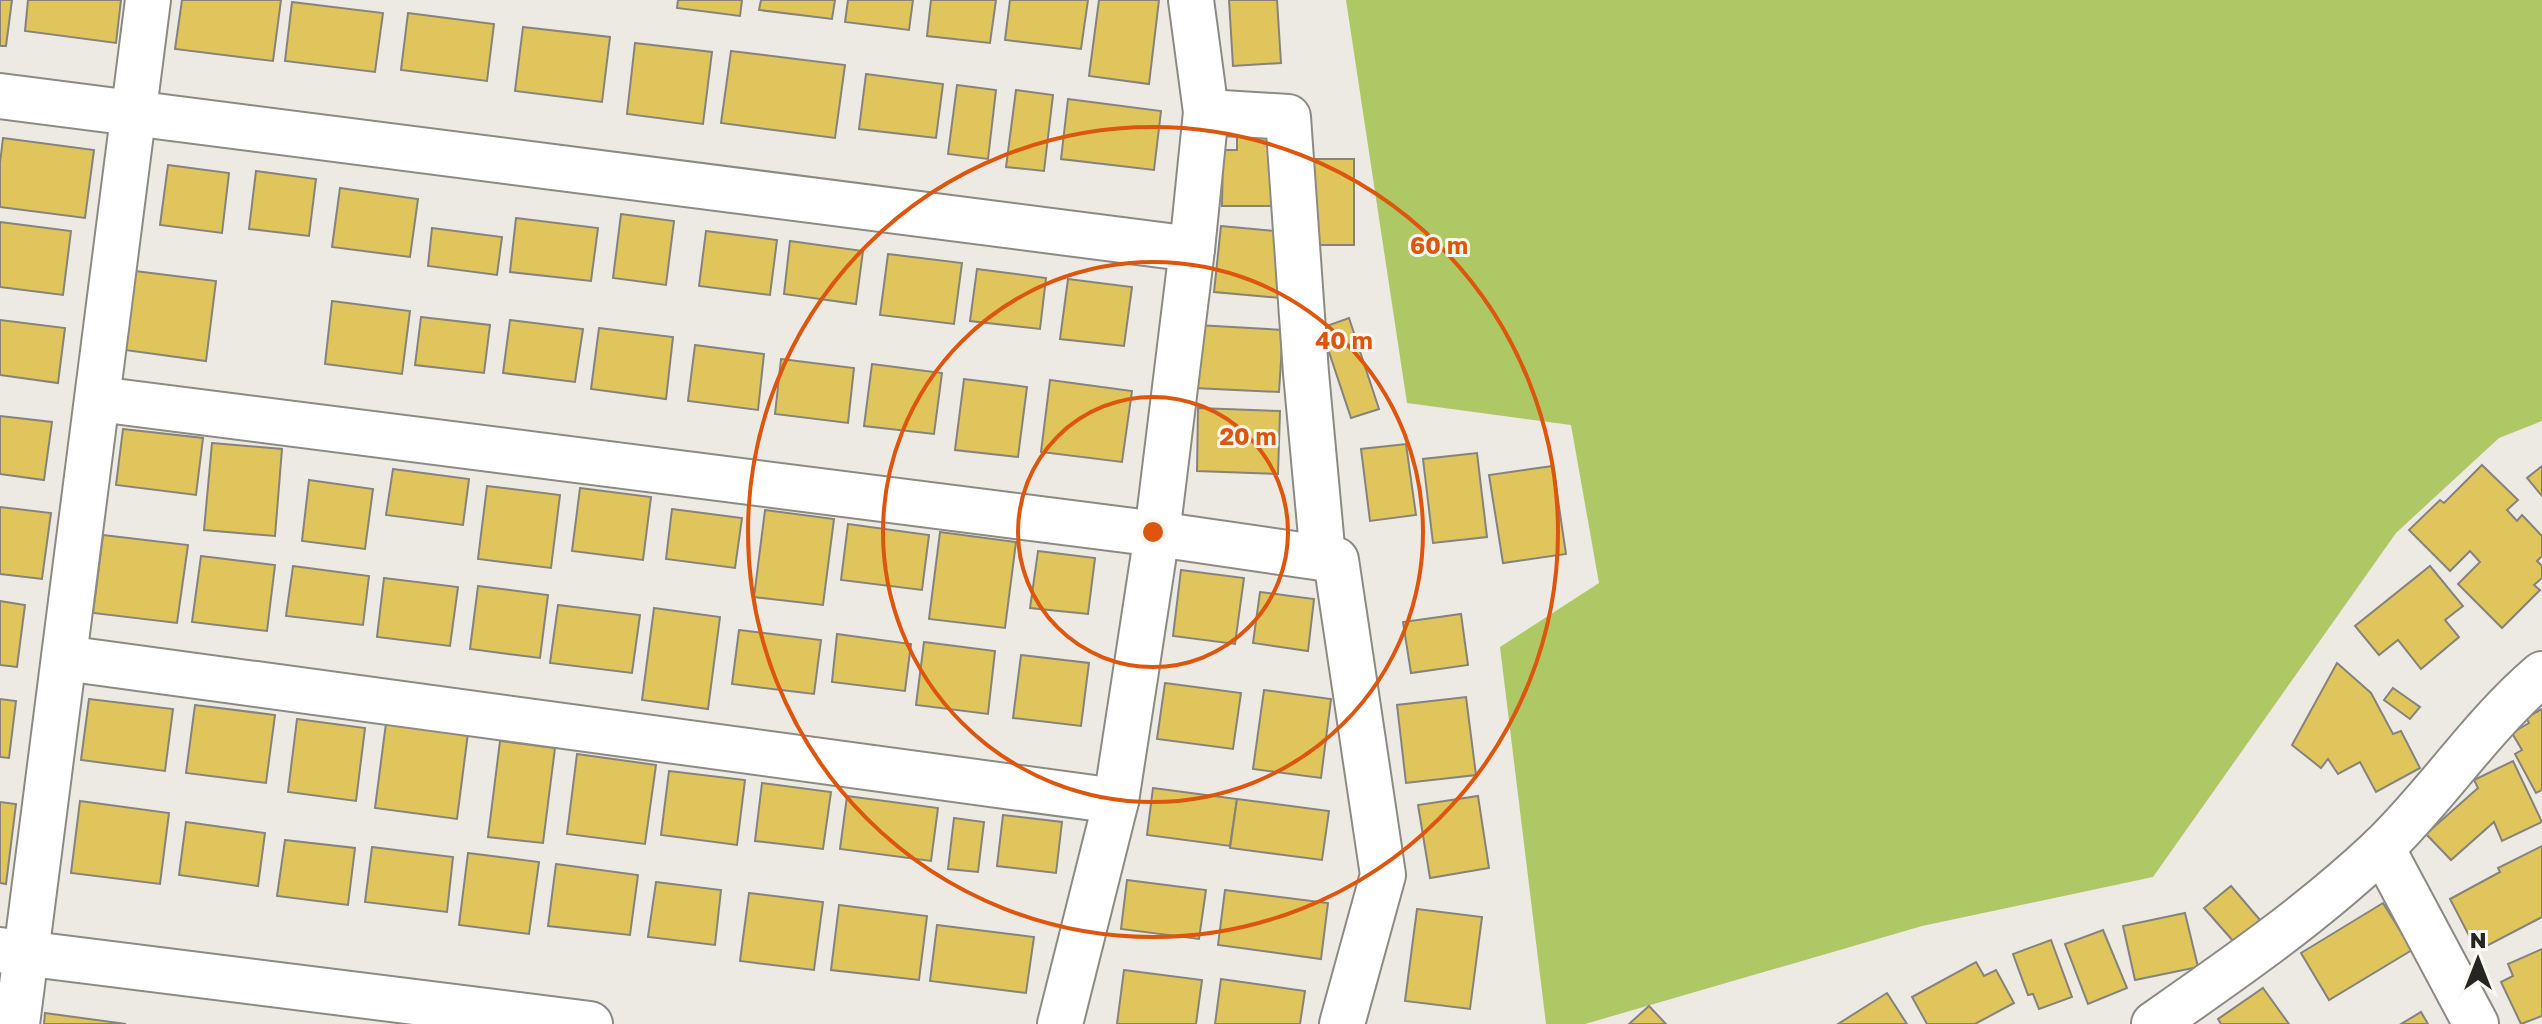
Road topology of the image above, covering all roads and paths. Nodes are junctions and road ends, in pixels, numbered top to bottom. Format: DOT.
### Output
graph roads {
  1 [pos="148,0"];
  2 [pos="1191,0"];
  3 [pos="0,96"];
  4 [pos="1206,112"];
  5 [pos="134,113"];
  6 [pos="1192,249"];
  7 [pos="98,399"];
  8 [pos="1157,534"];
  9 [pos="1323,558"];
  10 [pos="64,658"];
  11 [pos="2542,674"];
  12 [pos="1116,801"];
  13 [pos="2382,848"];
  14 [pos="13,952"];
  15 [pos="17,1024"];
  16 [pos="590,1024"];
  17 [pos="1060,1024"];
  18 [pos="1342,1024"];
  19 [pos="2154,1024"];
  20 [pos="2476,1024"];
  1 -- 5 [label="street"];
  2 -- 4 [label="street"];
  3 -- 5 [label="street"];
  4 -- 6 [label="street"];
  4 -- 9 [label="street"];
  5 -- 6 [label="street"];
  5 -- 7 [label="street"];
  6 -- 8 [label="street"];
  7 -- 8 [label="street"];
  7 -- 10 [label="street"];
  8 -- 9 [label="street"];
  8 -- 12 [label="street"];
  9 -- 18 [label="street"];
  10 -- 12 [label="street"];
  10 -- 14 [label="street"];
  11 -- 13 [label="street"];
  12 -- 17 [label="street"];
  13 -- 19 [label="street"];
  13 -- 20 [label="street"];
  14 -- 15 [label="street"];
  14 -- 16 [label="street"];
}
